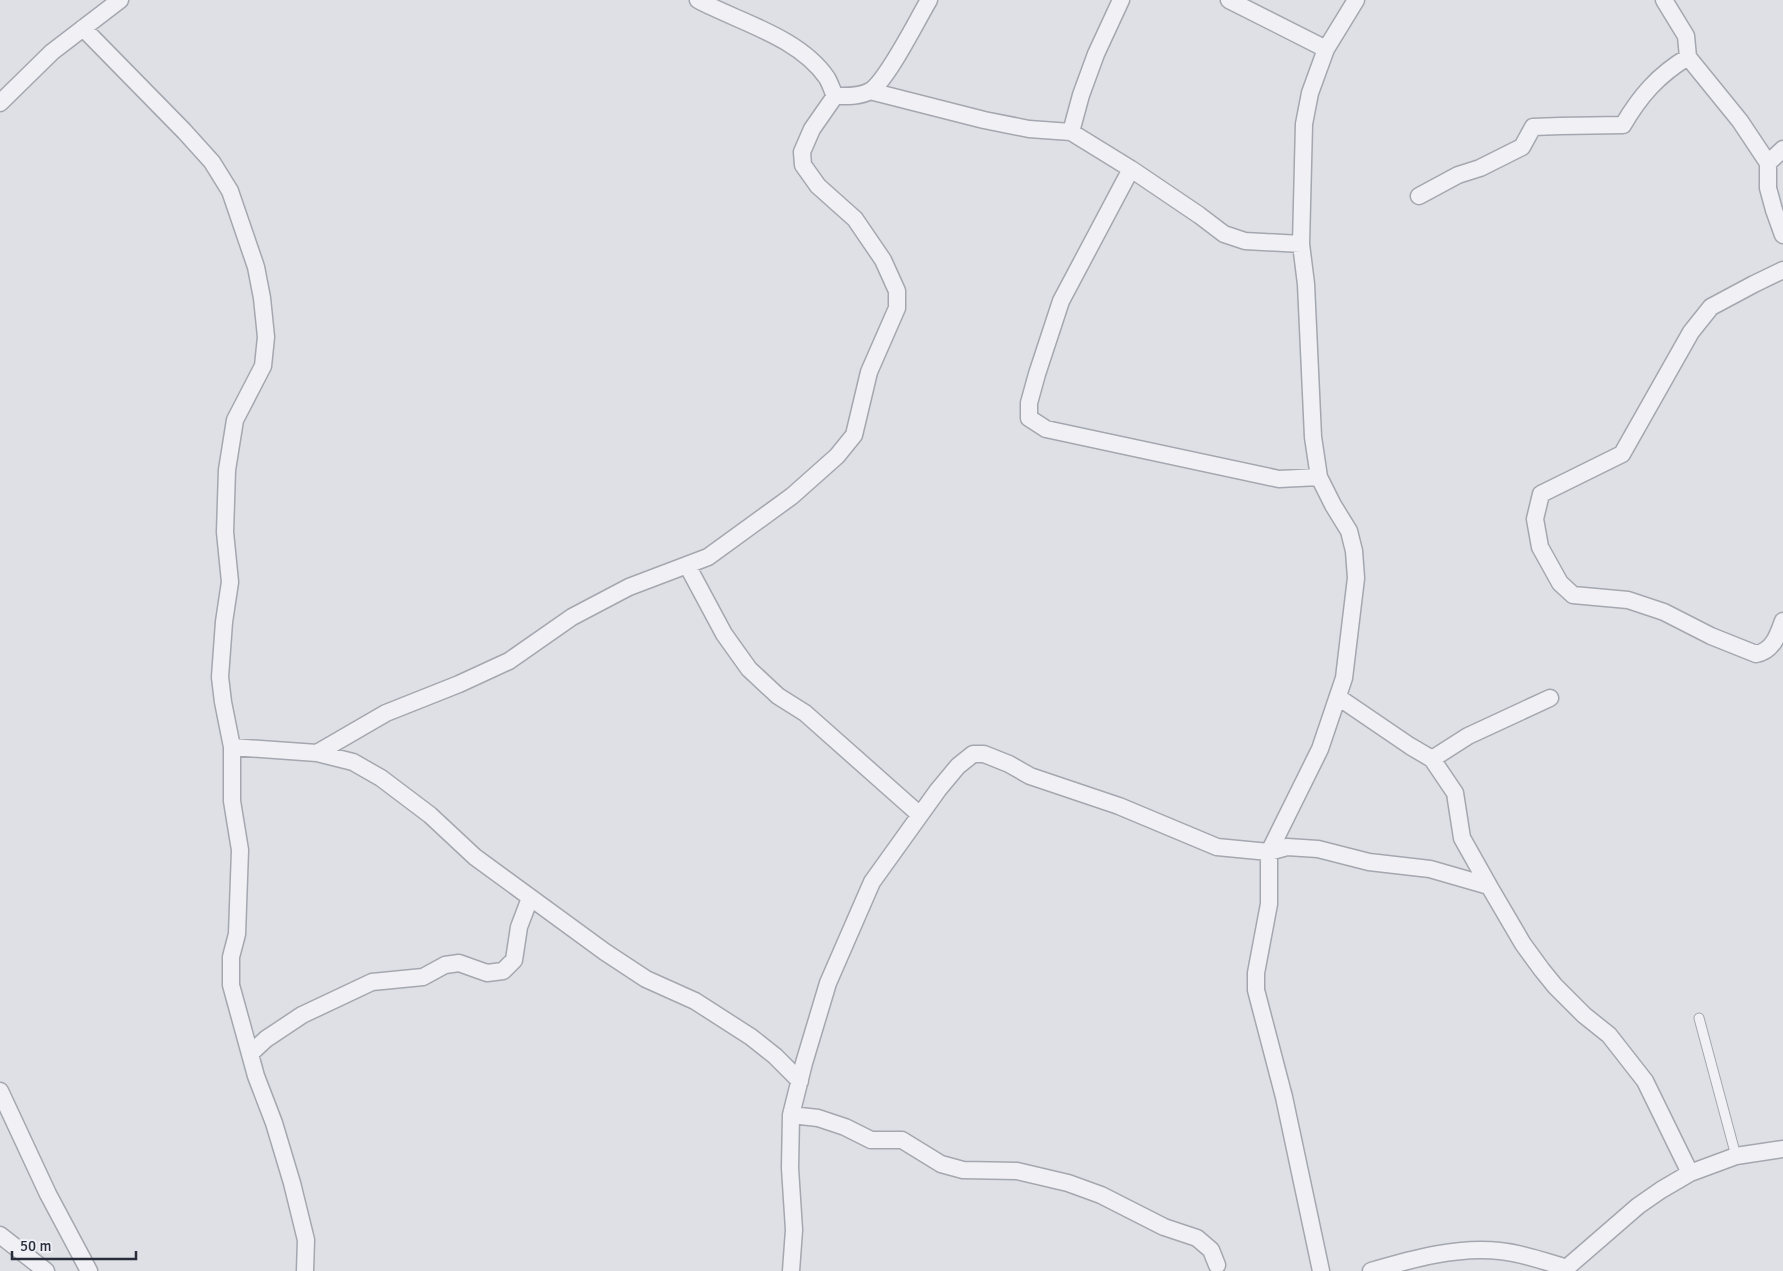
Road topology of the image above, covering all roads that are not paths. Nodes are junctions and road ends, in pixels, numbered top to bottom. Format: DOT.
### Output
graph roads {
  1 [pos="120,0"];
  2 [pos="698,0"];
  3 [pos="929,0"];
  4 [pos="1121,0"];
  5 [pos="1229,0"];
  6 [pos="1356,0"];
  7 [pos="1664,0"];
  8 [pos="83,28"];
  9 [pos="1326,49"];
  10 [pos="1688,57"];
  11 [pos="870,91"];
  12 [pos="835,96"];
  13 [pos="0,103"];
  14 [pos="1071,132"];
  15 [pos="1783,149"];
  16 [pos="1768,163"];
  17 [pos="1131,169"];
  18 [pos="1419,196"];
  19 [pos="1783,235"];
  20 [pos="1301,244"];
  21 [pos="1783,270"];
  22 [pos="1319,478"];
  23 [pos="688,565"];
  24 [pos="1783,621"];
  25 [pos="1338,697"];
  26 [pos="1550,698"];
  27 [pos="232,747"];
  28 [pos="317,753"];
  29 [pos="1432,759"];
  30 [pos="920,815"];
  31 [pos="1269,852"];
  32 [pos="1489,886"];
  33 [pos="530,898"];
  34 [pos="1699,1018"];
  35 [pos="250,1054"];
  36 [pos="800,1081"];
  37 [pos="0,1091"];
  38 [pos="790,1115"];
  39 [pos="1783,1149"];
  40 [pos="1736,1156"];
  41 [pos="1690,1173"];
  42 [pos="0,1235"];
  43 [pos="1217,1265"];
  44 [pos="1565,1269"];
  45 [pos="46,1271"];
  46 [pos="89,1271"];
  47 [pos="305,1271"];
  48 [pos="791,1271"];
  49 [pos="1321,1271"];
  50 [pos="1372,1271"];
  1 -- 8 [label="street"];
  2 -- 12 [label="street"];
  3 -- 11 [label="street"];
  4 -- 14 [label="street"];
  5 -- 9 [label="street"];
  6 -- 9 [label="street"];
  7 -- 10 [label="street"];
  8 -- 13 [label="street"];
  8 -- 27 [label="street"];
  9 -- 20 [label="street"];
  10 -- 16 [label="street"];
  10 -- 18 [label="street"];
  11 -- 12 [label="street"];
  11 -- 14 [label="street"];
  12 -- 23 [label="street"];
  14 -- 17 [label="street"];
  15 -- 16 [label="street"];
  16 -- 19 [label="street"];
  17 -- 20 [label="street"];
  17 -- 22 [label="street"];
  20 -- 22 [label="street"];
  21 -- 24 [label="street"];
  22 -- 25 [label="street"];
  23 -- 28 [label="street"];
  23 -- 30 [label="street"];
  25 -- 29 [label="street"];
  25 -- 31 [label="street"];
  26 -- 29 [label="street"];
  27 -- 28 [label="street"];
  27 -- 35 [label="street"];
  28 -- 33 [label="street"];
  29 -- 32 [label="street"];
  30 -- 31 [label="street"];
  30 -- 36 [label="street"];
  31 -- 32 [label="street"];
  31 -- 49 [label="street"];
  32 -- 41 [label="street"];
  33 -- 35 [label="street"];
  33 -- 36 [label="street"];
  34 -- 40 [label="lane"];
  35 -- 47 [label="street"];
  36 -- 38 [label="street"];
  37 -- 46 [label="street"];
  38 -- 43 [label="street"];
  38 -- 48 [label="street"];
  39 -- 40 [label="street"];
  40 -- 41 [label="street"];
  41 -- 44 [label="street"];
  42 -- 45 [label="street"];
  44 -- 50 [label="street"];
}
